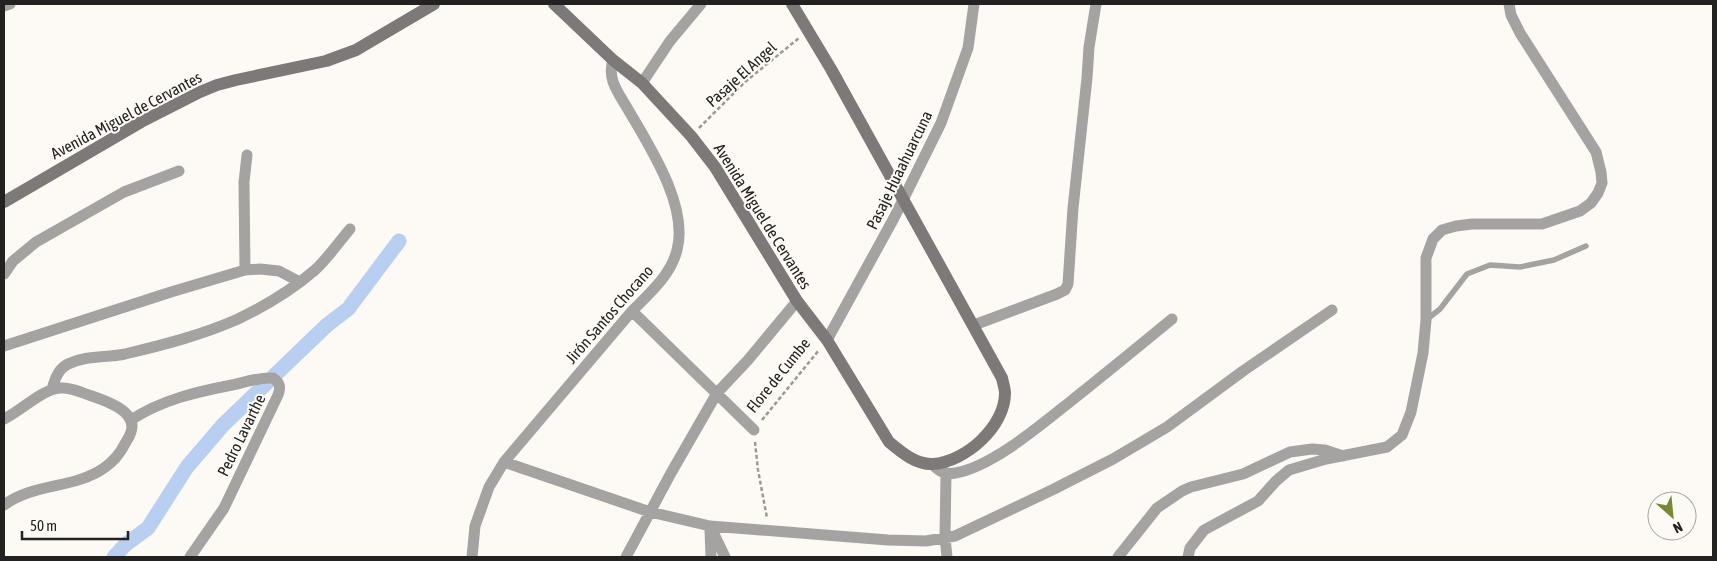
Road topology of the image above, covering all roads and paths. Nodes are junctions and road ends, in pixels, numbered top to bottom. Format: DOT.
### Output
graph roads {
  1 [pos="10,4"];
  2 [pos="434,4"];
  3 [pos="554,4"];
  4 [pos="701,4"];
  5 [pos="792,4"];
  6 [pos="974,4"];
  7 [pos="1096,4"];
  8 [pos="1509,4"];
  9 [pos="4,6"];
  10 [pos="418,8"];
  11 [pos="808,30"];
  12 [pos="613,60"];
  13 [pos="642,83"];
  14 [pos="691,136"];
  15 [pos="247,155"];
  16 [pos="179,171"];
  17 [pos="902,199"];
  18 [pos="4,202"];
  19 [pos="350,229"];
  20 [pos="1586,246"];
  21 [pos="245,270"];
  22 [pos="4,274"];
  23 [pos="300,282"];
  24 [pos="797,301"];
  25 [pos="632,310"];
  26 [pos="1332,310"];
  27 [pos="1172,319"];
  28 [pos="1426,320"];
  29 [pos="974,325"];
  30 [pos="827,340"];
  31 [pos="4,346"];
  32 [pos="52,389"];
  33 [pos="718,394"];
  34 [pos="4,419"];
  35 [pos="131,420"];
  36 [pos="754,430"];
  37 [pos="1345,456"];
  38 [pos="504,462"];
  39 [pos="932,464"];
  40 [pos="946,474"];
  41 [pos="4,505"];
  42 [pos="650,512"];
  43 [pos="710,526"];
  44 [pos="769,530"];
  45 [pos="945,538"];
  46 [pos="190,557"];
  47 [pos="472,557"];
  48 [pos="626,557"];
  49 [pos="711,557"];
  50 [pos="725,557"];
  51 [pos="947,557"];
  52 [pos="1118,557"];
  53 [pos="1188,557"];
  1 -- 9 [label="street"];
  2 -- 10 [label="street, Avenida Miguel de Cervantes"];
  3 -- 12 [label="street, Avenida Miguel de Cervantes"];
  4 -- 13 [label="street"];
  5 -- 11 [label="street"];
  6 -- 17 [label="street, Pasaje Huaahuarcuna"];
  7 -- 29 [label="street"];
  8 -- 28 [label="street"];
  10 -- 18 [label="street, Avenida Miguel de Cervantes"];
  11 -- 14 [label="path, Pasaje El Angel"];
  11 -- 17 [label="street"];
  12 -- 13 [label="street, Avenida Miguel de Cervantes"];
  12 -- 25 [label="street, Jirón Santos Chocano"];
  13 -- 14 [label="street, Avenida Miguel de Cervantes"];
  14 -- 24 [label="street, Avenida Miguel de Cervantes"];
  15 -- 21 [label="street"];
  16 -- 22 [label="street"];
  17 -- 29 [label="street"];
  17 -- 30 [label="street, Pasaje Huaahuarcuna"];
  19 -- 23 [label="street"];
  20 -- 28 [label="lane"];
  21 -- 23 [label="street"];
  21 -- 31 [label="street"];
  23 -- 32 [label="street"];
  24 -- 30 [label="street, Avenida Miguel de Cervantes"];
  24 -- 33 [label="street"];
  25 -- 33 [label="street"];
  25 -- 38 [label="street, Jirón Santos Chocano"];
  26 -- 45 [label="street"];
  27 -- 40 [label="street"];
  28 -- 37 [label="street"];
  29 -- 39 [label="street"];
  30 -- 36 [label="path, Flore de Cumbe"];
  30 -- 39 [label="street, Avenida Miguel de Cervantes"];
  32 -- 34 [label="street"];
  32 -- 35 [label="street"];
  33 -- 36 [label="street"];
  33 -- 42 [label="street"];
  35 -- 41 [label="street"];
  35 -- 46 [label="street, Pedro Lavarthe"];
  36 -- 44 [label="path"];
  37 -- 52 [label="street"];
  37 -- 53 [label="street"];
  38 -- 42 [label="street"];
  38 -- 47 [label="street, Jirón Santos Chocano"];
  39 -- 40 [label="street"];
  40 -- 45 [label="street"];
  42 -- 43 [label="street"];
  42 -- 48 [label="street"];
  43 -- 44 [label="street"];
  43 -- 49 [label="street"];
  43 -- 50 [label="street"];
  44 -- 45 [label="street"];
  45 -- 51 [label="street"];
}
